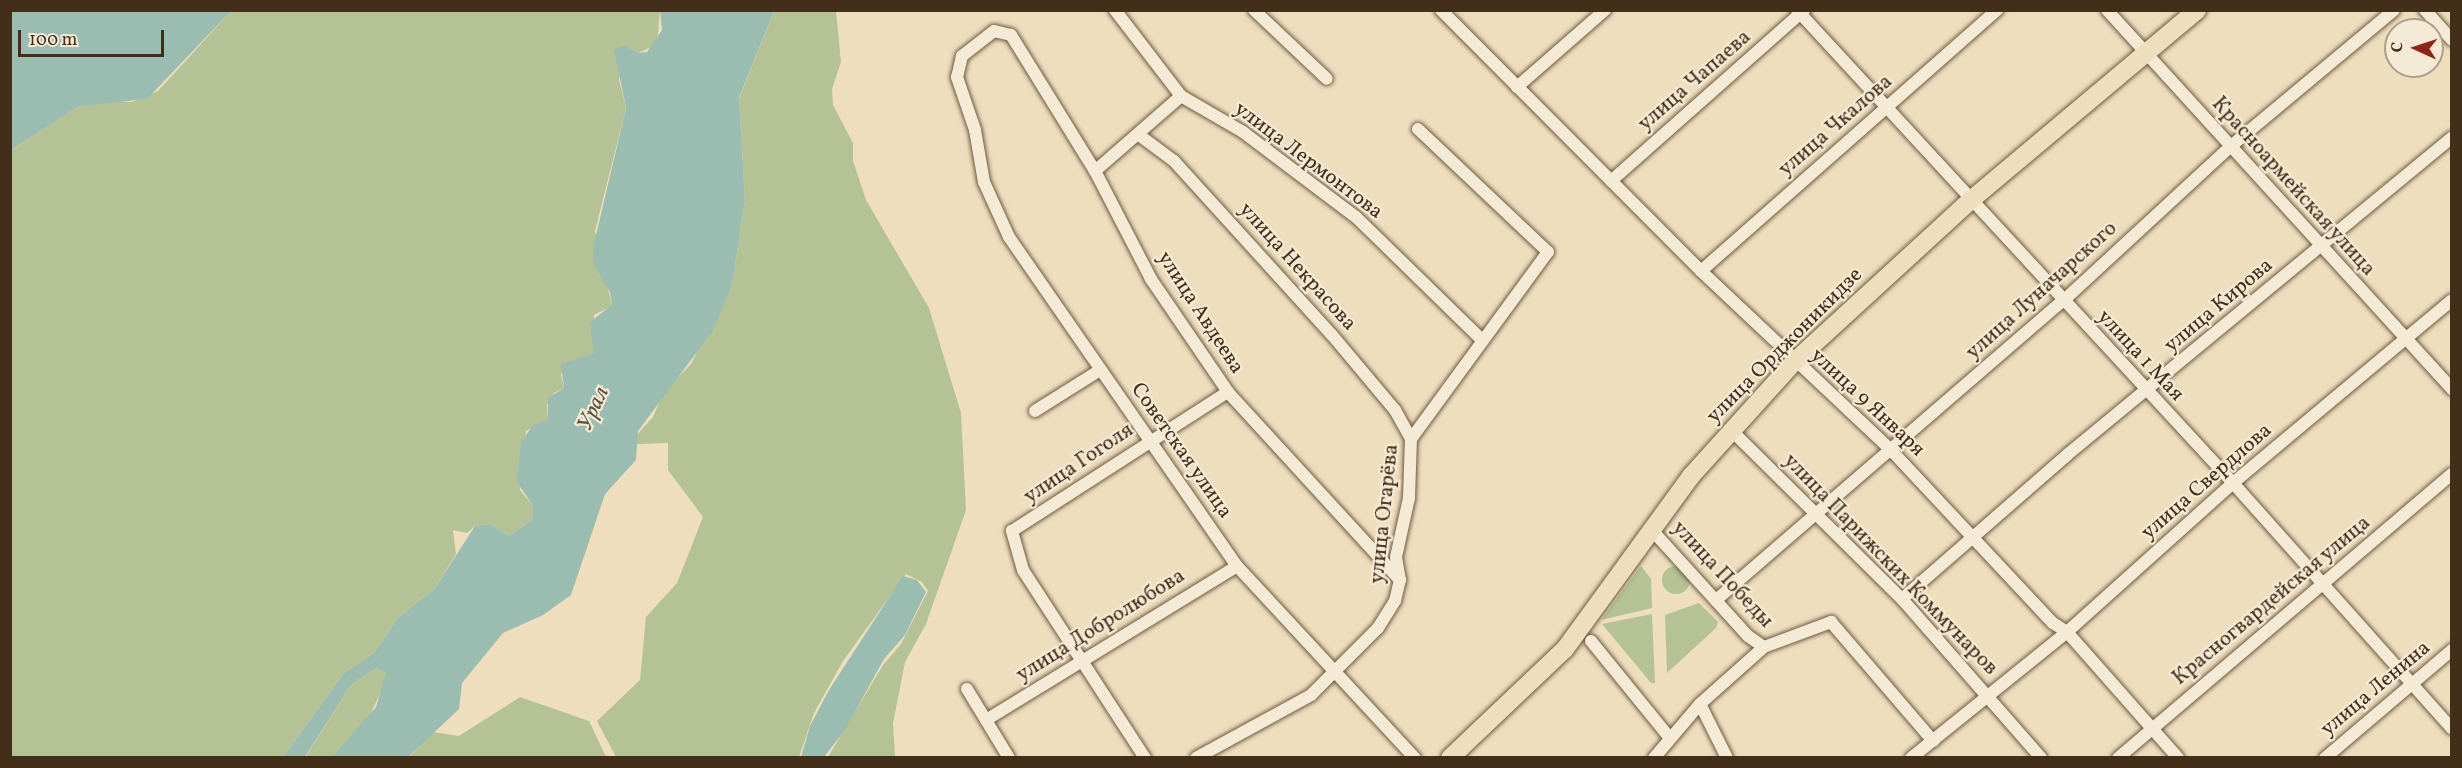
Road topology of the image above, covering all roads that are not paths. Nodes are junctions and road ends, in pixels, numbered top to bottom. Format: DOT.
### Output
graph roads {
  1 [pos="1115,10"];
  2 [pos="1254,10"];
  3 [pos="1441,10"];
  4 [pos="1605,10"];
  5 [pos="1997,10"];
  6 [pos="2107,10"];
  7 [pos="2197,10"];
  8 [pos="2394,10"];
  9 [pos="2425,10"];
  10 [pos="1800,12"];
  11 [pos="1011,35"];
  12 [pos="2451,40"];
  13 [pos="2147,52"];
  14 [pos="1327,79"];
  15 [pos="1517,87"];
  16 [pos="1181,96"];
  17 [pos="1888,107"];
  18 [pos="1418,129"];
  19 [pos="1139,135"];
  20 [pos="2451,137"];
  21 [pos="2231,146"];
  22 [pos="1095,171"];
  23 [pos="1611,181"];
  24 [pos="1972,199"];
  25 [pos="2320,247"];
  26 [pos="1701,271"];
  27 [pos="2451,300"];
  28 [pos="2063,302"];
  29 [pos="2404,340"];
  30 [pos="1483,341"];
  31 [pos="1794,362"];
  32 [pos="1100,370"];
  33 [pos="2451,389"];
  34 [pos="1228,392"];
  35 [pos="2146,392"];
  36 [pos="1035,411"];
  37 [pos="1731,430"];
  38 [pos="1411,439"];
  39 [pos="1150,440"];
  40 [pos="1890,449"];
  41 [pos="2451,474"];
  42 [pos="2233,483"];
  43 [pos="1816,516"];
  44 [pos="1652,529"];
  45 [pos="1974,537"];
  46 [pos="1237,566"];
  47 [pos="1400,580"];
  48 [pos="2322,588"];
  49 [pos="1902,599"];
  50 [pos="1716,600"];
  51 [pos="2067,632"];
  52 [pos="1591,641"];
  53 [pos="1764,647"];
  54 [pos="2451,650"];
  55 [pos="1081,662"];
  56 [pos="1336,674"];
  57 [pos="2410,686"];
  58 [pos="967,689"];
  59 [pos="1990,696"];
  60 [pos="1700,704"];
  61 [pos="986,720"];
  62 [pos="2154,728"];
  63 [pos="2451,729"];
  64 [pos="1669,737"];
  65 [pos="1933,741"];
  66 [pos="1009,758"];
  67 [pos="1145,758"];
  68 [pos="1196,758"];
  69 [pos="1415,758"];
  70 [pos="1450,758"];
  71 [pos="1653,758"];
  72 [pos="1727,758"];
  73 [pos="1911,758"];
  74 [pos="2041,758"];
  75 [pos="2118,758"];
  76 [pos="2178,758"];
  77 [pos="2325,758"];
  1 -- 16 [label="street, улица Лермонтова"];
  2 -- 14 [label="street"];
  3 -- 15 [label="street, улица 9 Января"];
  4 -- 15 [label="street"];
  5 -- 17 [label="street, улица Чкалова"];
  6 -- 13 [label="street, Красноармейская улица"];
  7 -- 13 [label="main road, улица Орджоникидзе"];
  8 -- 21 [label="street, улица Луначарского"];
  9 -- 12 [label="street"];
  10 -- 17 [label="street, улица 1 Мая"];
  10 -- 23 [label="street, улица Чапаева"];
  11 -- 22 [label="street, улица Авдеева"];
  11 -- 32 [label="street, Советская улица"];
  13 -- 21 [label="street, Красноармейская улица"];
  13 -- 24 [label="main road, улица Орджоникидзе"];
  15 -- 23 [label="street, улица 9 Января"];
  16 -- 19 [label="street"];
  16 -- 30 [label="street, улица Лермонтова"];
  17 -- 24 [label="street, улица 1 Мая"];
  17 -- 26 [label="street, улица Чкалова"];
  18 -- 30 [label="street, улица Огарёва"];
  19 -- 22 [label="street"];
  19 -- 38 [label="street, улица Некрасова"];
  20 -- 25 [label="street, улица Кирова"];
  21 -- 25 [label="street, Красноармейская улица"];
  21 -- 28 [label="street, улица Луначарского"];
  22 -- 34 [label="street, улица Авдеева"];
  23 -- 26 [label="street, улица 9 Января"];
  24 -- 28 [label="street, улица 1 Мая"];
  24 -- 31 [label="main road, улица Орджоникидзе"];
  25 -- 29 [label="street, Красноармейская улица"];
  25 -- 35 [label="street, улица Кирова"];
  26 -- 31 [label="street, улица 9 Января"];
  27 -- 29 [label="street, улица Свердлова"];
  28 -- 35 [label="street, улица 1 Мая"];
  28 -- 40 [label="street, улица Луначарского"];
  29 -- 33 [label="street, Красноармейская улица"];
  29 -- 42 [label="street, улица Свердлова"];
  30 -- 38 [label="street, улица Огарёва"];
  31 -- 37 [label="main road, улица Орджоникидзе"];
  31 -- 40 [label="street, улица 9 Января"];
  32 -- 36 [label="street"];
  32 -- 39 [label="street, Советская улица"];
  34 -- 39 [label="street, улица Гоголя"];
  34 -- 47 [label="street, улица Авдеева"];
  35 -- 42 [label="street, улица 1 Мая"];
  35 -- 45 [label="street, улица Кирова"];
  37 -- 43 [label="street, улица Парижских Коммунаров"];
  37 -- 44 [label="main road, улица Орджоникидзе"];
  38 -- 47 [label="street, улица Огарёва"];
  39 -- 46 [label="street, Советская улица"];
  39 -- 55 [label="street, улица Гоголя"];
  40 -- 43 [label="street, улица Луначарского"];
  40 -- 45 [label="street, улица 9 Января"];
  41 -- 48 [label="street, Красногвардейская улица"];
  42 -- 48 [label="street, улица 1 Мая"];
  42 -- 51 [label="street, улица Свердлова"];
  43 -- 49 [label="street, улица Парижских Коммунаров"];
  43 -- 50 [label="street, улица Луначарского"];
  44 -- 50 [label="street, улица Победы"];
  44 -- 70 [label="main road, улица Орджоникидзе"];
  45 -- 49 [label="street, улица Кирова"];
  45 -- 51 [label="street, улица 9 Января"];
  46 -- 55 [label="street, улица Добролюбова"];
  46 -- 56 [label="street, Советская улица"];
  47 -- 56 [label="street, улица Огарёва"];
  48 -- 57 [label="street, улица 1 Мая"];
  48 -- 62 [label="street, Красногвардейская улица"];
  49 -- 59 [label="street, улица Парижских Коммунаров"];
  50 -- 53 [label="street, улица Победы"];
  51 -- 59 [label="street, улица Свердлова"];
  51 -- 62 [label="street, улица 9 Января"];
  52 -- 64 [label="street"];
  53 -- 60 [label="street"];
  53 -- 65 [label="street"];
  54 -- 57 [label="street, улица Ленина"];
  55 -- 61 [label="street, улица Добролюбова"];
  55 -- 67 [label="street"];
  56 -- 68 [label="street, улица Огарёва"];
  56 -- 69 [label="street, Советская улица"];
  57 -- 63 [label="street, улица 1 Мая"];
  57 -- 77 [label="street, улица Ленина"];
  58 -- 61 [label="street"];
  59 -- 65 [label="street, улица Свердлова"];
  59 -- 74 [label="street, улица Парижских Коммунаров"];
  60 -- 64 [label="street"];
  60 -- 72 [label="street"];
  61 -- 66 [label="street"];
  62 -- 75 [label="street, Красногвардейская улица"];
  62 -- 76 [label="street, улица 9 Января"];
  64 -- 71 [label="street"];
  65 -- 73 [label="street, улица Свердлова"];
}
